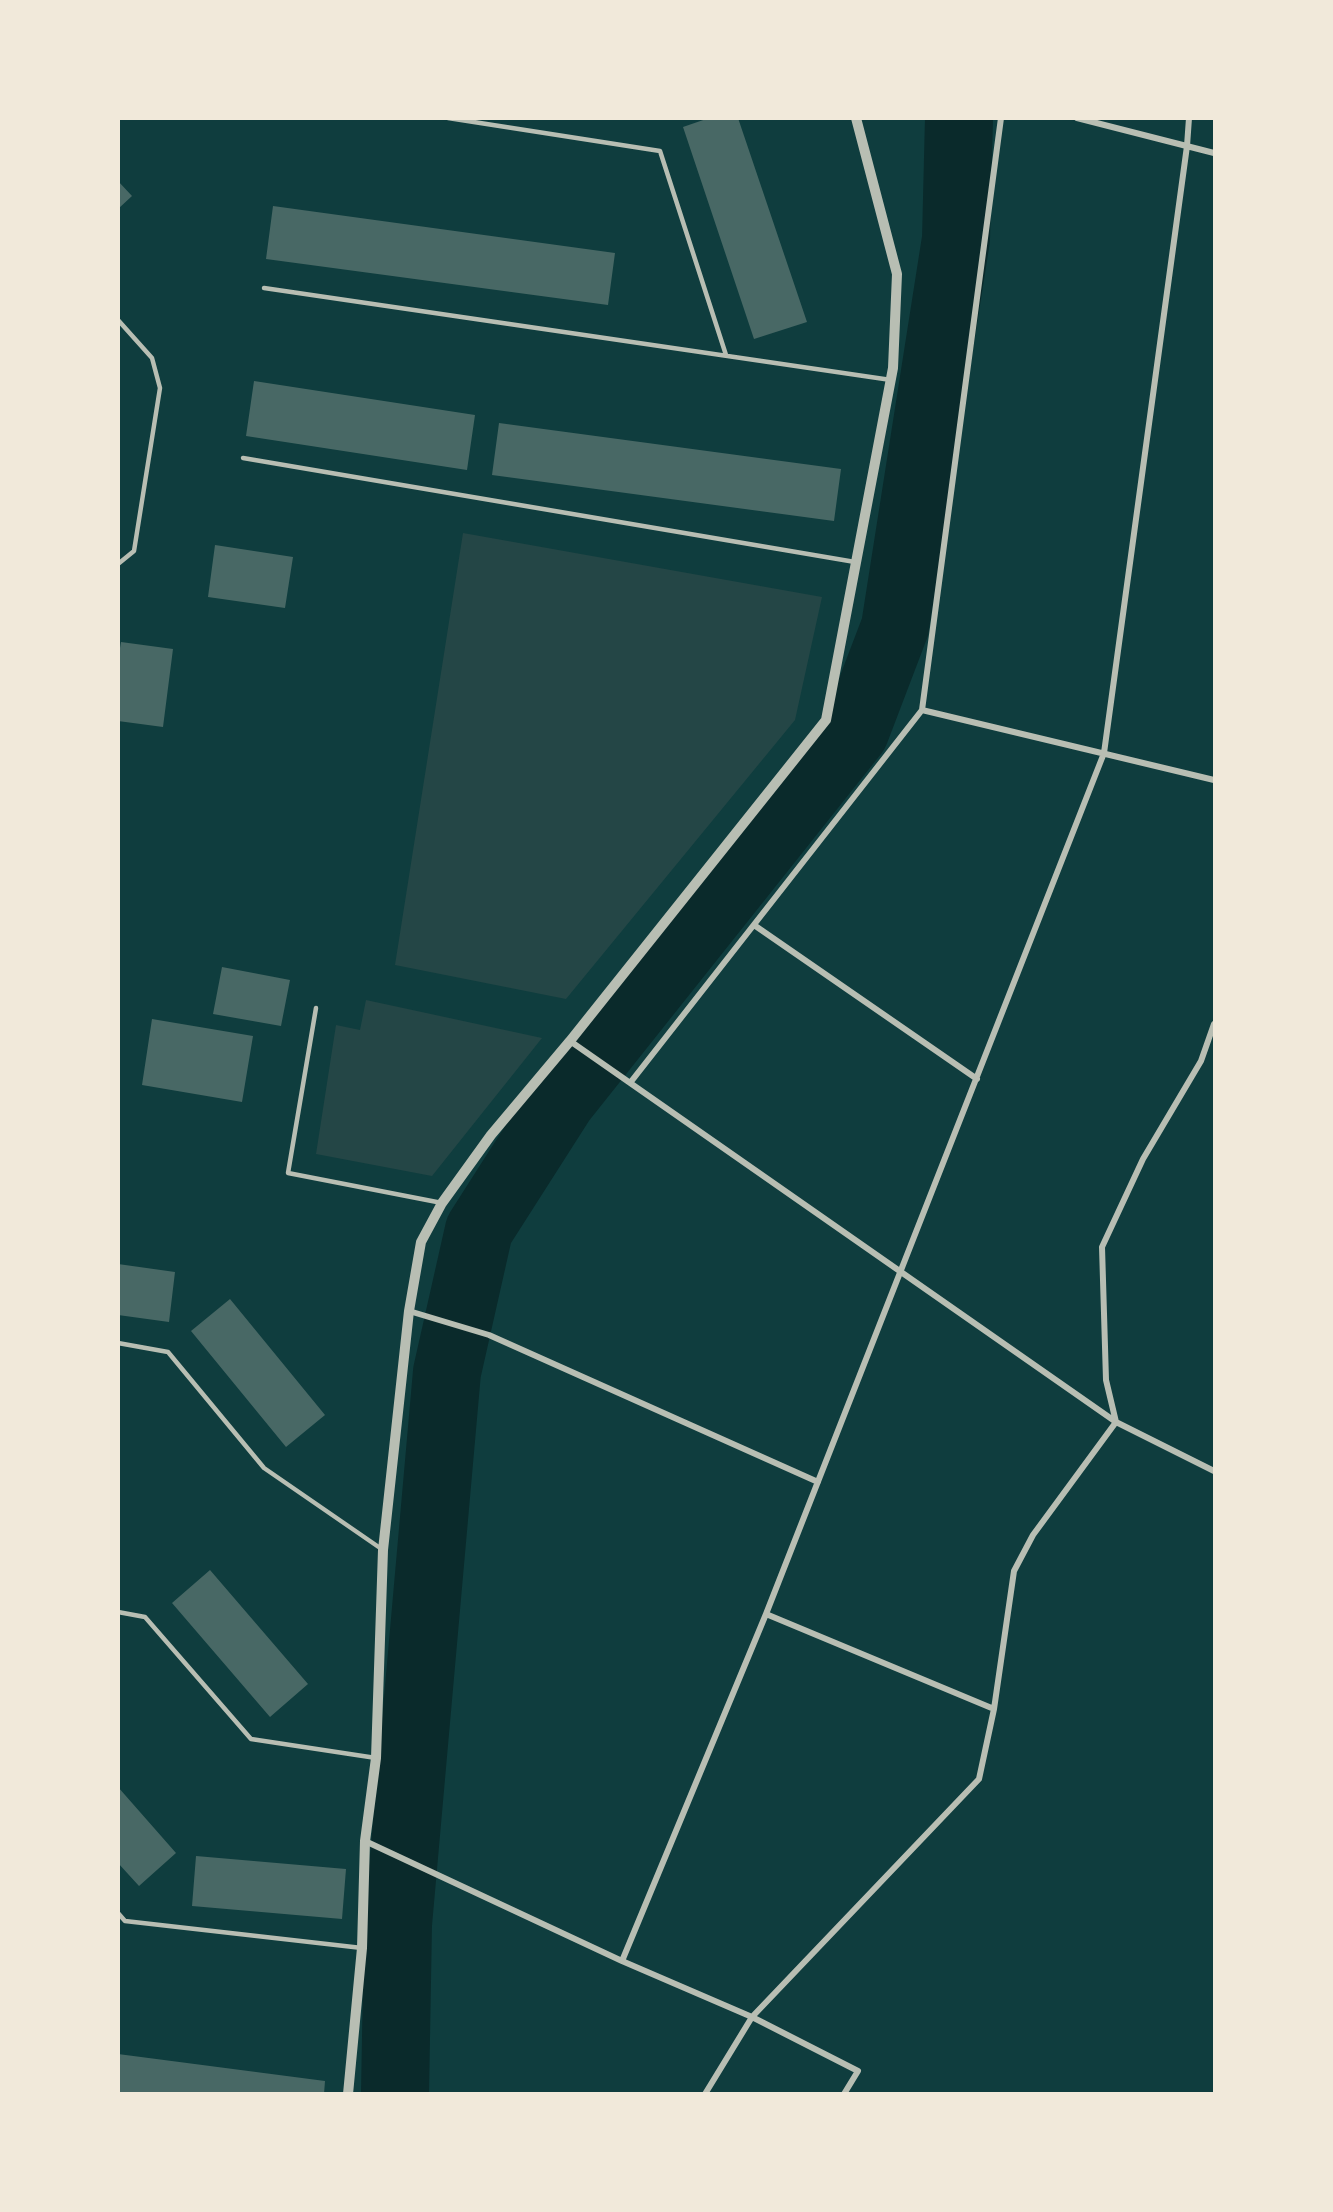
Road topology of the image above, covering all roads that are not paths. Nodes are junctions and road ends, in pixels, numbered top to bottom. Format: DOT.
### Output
graph roads {
  1 [pos="448,118"];
  2 [pos="856,118"];
  3 [pos="1001,118"];
  4 [pos="1077,118"];
  5 [pos="1189,118"];
  6 [pos="1187,146"];
  7 [pos="1215,153"];
  8 [pos="264,288"];
  9 [pos="118,320"];
  10 [pos="726,355"];
  11 [pos="891,380"];
  12 [pos="243,458"];
  13 [pos="855,562"];
  14 [pos="118,564"];
  15 [pos="922,710"];
  16 [pos="1104,753"];
  17 [pos="1215,780"];
  18 [pos="754,925"];
  19 [pos="316,1008"];
  20 [pos="1215,1024"];
  21 [pos="570,1041"];
  22 [pos="977,1079"];
  23 [pos="630,1083"];
  24 [pos="442,1203"];
  25 [pos="901,1272"];
  26 [pos="409,1311"];
  27 [pos="118,1343"];
  28 [pos="1116,1422"];
  29 [pos="1215,1471"];
  30 [pos="818,1482"];
  31 [pos="383,1550"];
  32 [pos="118,1612"];
  33 [pos="766,1614"];
  34 [pos="994,1709"];
  35 [pos="376,1758"];
  36 [pos="366,1841"];
  37 [pos="118,1913"];
  38 [pos="362,1948"];
  39 [pos="622,1961"];
  40 [pos="752,2017"];
  41 [pos="348,2094"];
  42 [pos="705,2094"];
  43 [pos="844,2094"];
  1 -- 10 [label="lane"];
  2 -- 11 [label="street"];
  3 -- 15 [label="street"];
  4 -- 6 [label="street"];
  5 -- 6 [label="street"];
  6 -- 7 [label="street"];
  6 -- 16 [label="street"];
  8 -- 10 [label="lane"];
  9 -- 14 [label="lane"];
  10 -- 11 [label="lane"];
  11 -- 13 [label="street"];
  12 -- 13 [label="lane"];
  13 -- 21 [label="street"];
  15 -- 16 [label="street"];
  15 -- 18 [label="street"];
  16 -- 17 [label="street"];
  16 -- 22 [label="street"];
  18 -- 22 [label="street"];
  18 -- 23 [label="street"];
  19 -- 24 [label="lane"];
  20 -- 28 [label="street"];
  21 -- 23 [label="street"];
  21 -- 24 [label="street"];
  22 -- 25 [label="street"];
  23 -- 25 [label="street"];
  24 -- 26 [label="street"];
  25 -- 28 [label="street"];
  25 -- 30 [label="street"];
  26 -- 30 [label="street"];
  26 -- 31 [label="street"];
  27 -- 31 [label="lane"];
  28 -- 29 [label="street"];
  28 -- 34 [label="street"];
  30 -- 33 [label="street"];
  31 -- 35 [label="street"];
  32 -- 35 [label="lane"];
  33 -- 34 [label="street"];
  33 -- 39 [label="street"];
  34 -- 40 [label="street"];
  35 -- 36 [label="street"];
  36 -- 38 [label="street"];
  36 -- 39 [label="street"];
  37 -- 38 [label="lane"];
  38 -- 41 [label="street"];
  39 -- 40 [label="street"];
  40 -- 42 [label="street"];
  40 -- 43 [label="street"];
}
